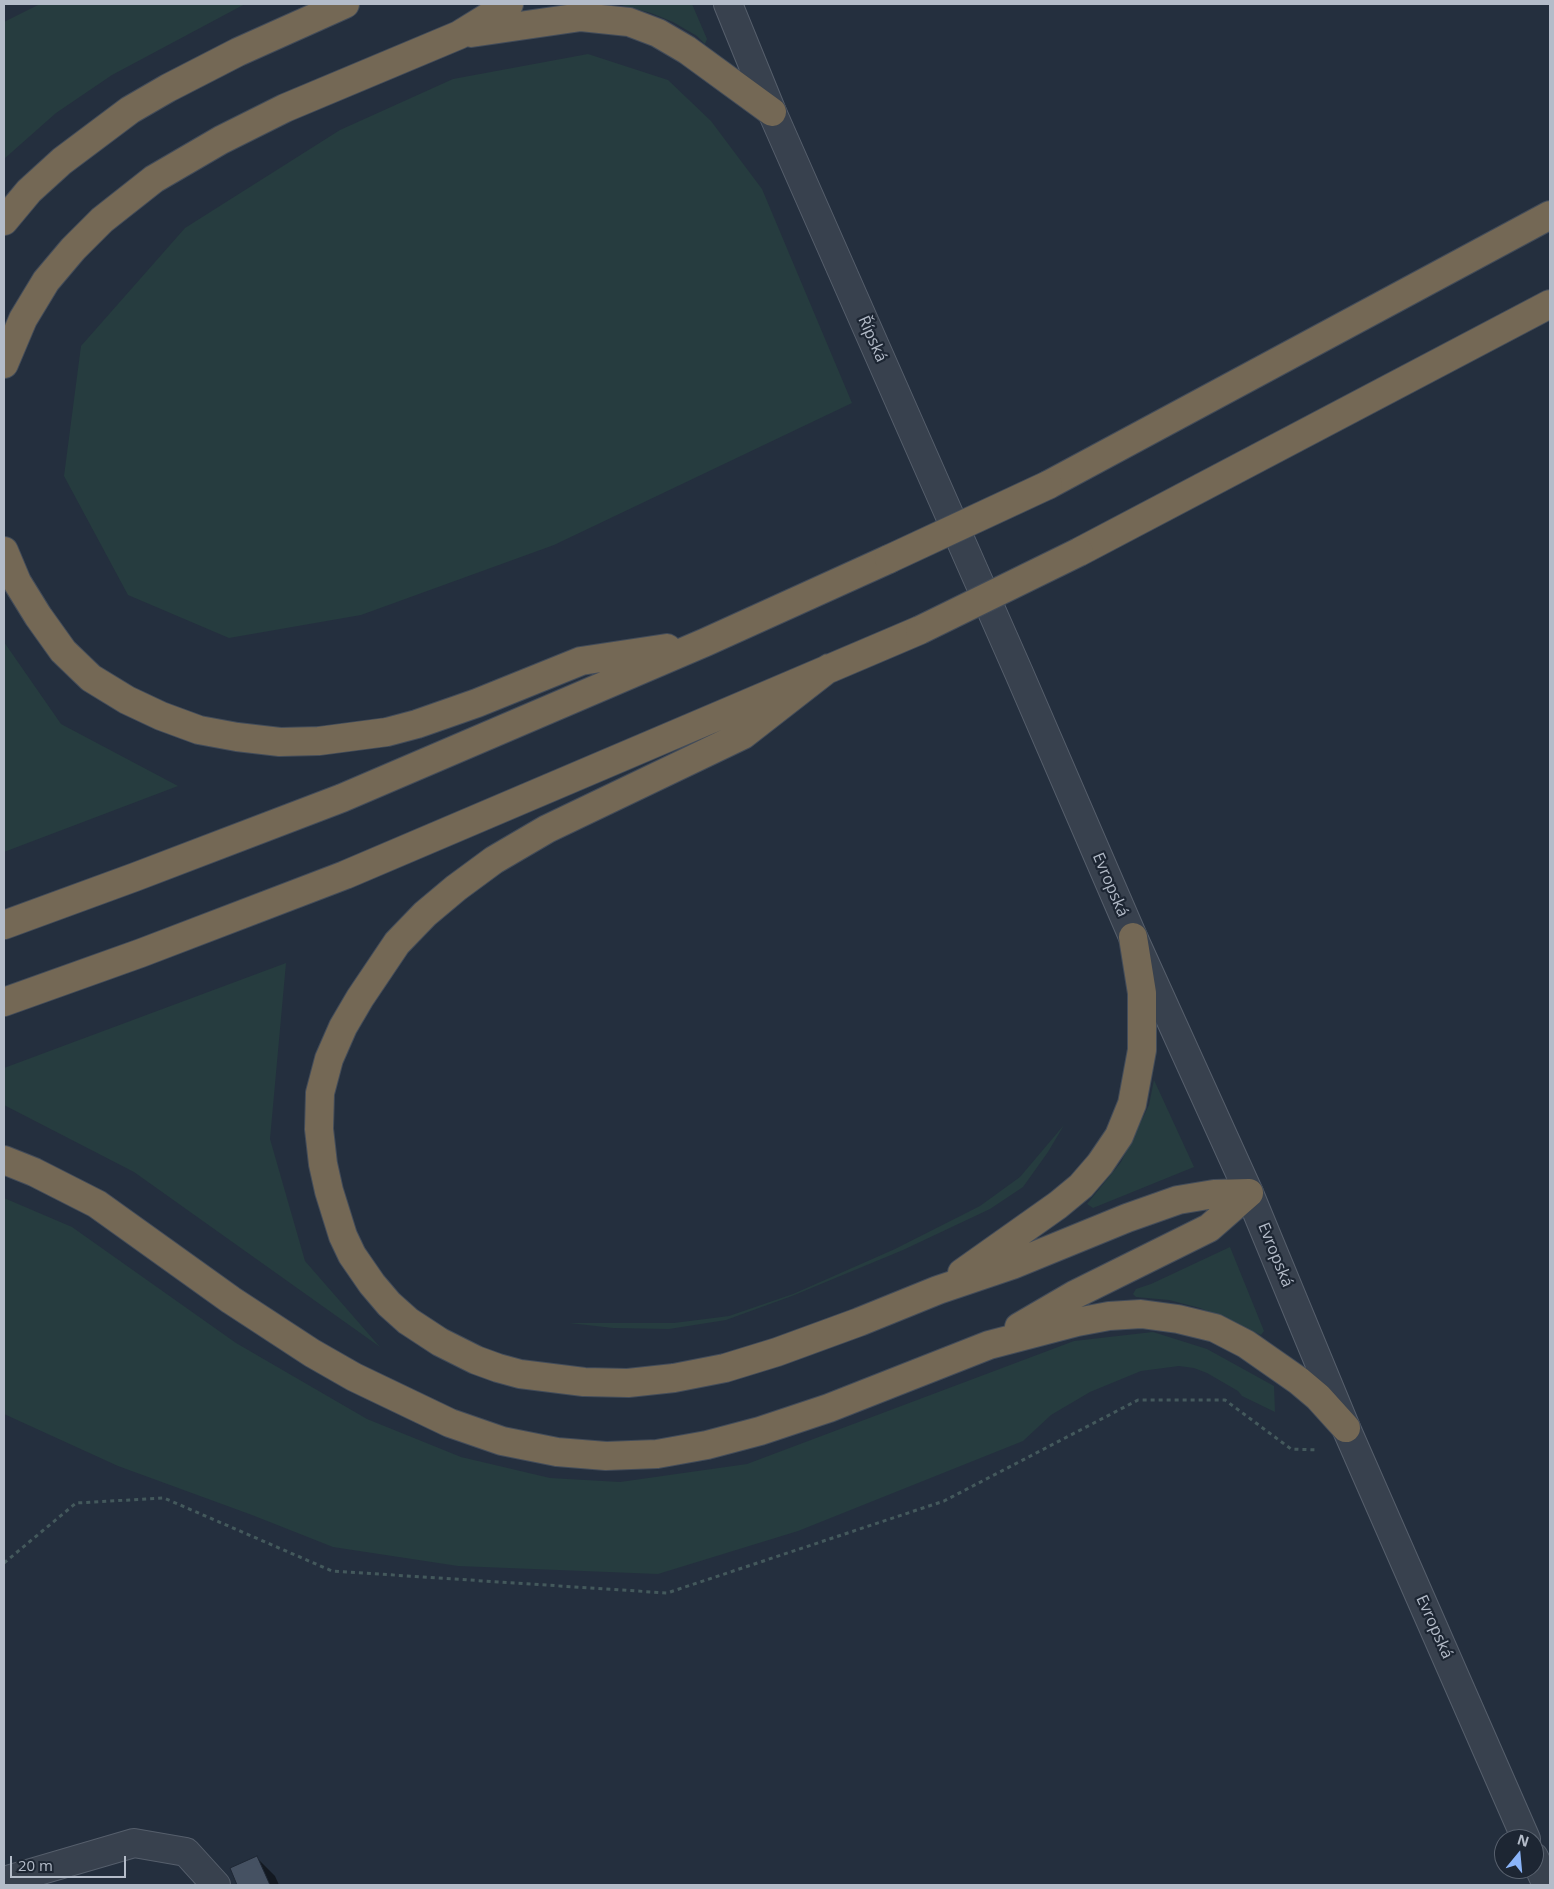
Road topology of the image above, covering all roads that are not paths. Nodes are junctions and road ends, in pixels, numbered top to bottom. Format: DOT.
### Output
graph roads {
  1 [pos="345,4"];
  2 [pos="509,4"];
  3 [pos="728,4"];
  4 [pos="459,35"];
  5 [pos="772,112"];
  6 [pos="1550,215"];
  7 [pos="4,221"];
  8 [pos="1550,304"];
  9 [pos="4,364"];
  10 [pos="4,551"];
  11 [pos="706,642"];
  12 [pos="830,668"];
  13 [pos="1019,673"];
  14 [pos="4,925"];
  15 [pos="1133,937"];
  16 [pos="4,1002"];
  17 [pos="4,1160"];
  18 [pos="1249,1193"];
  19 [pos="938,1290"];
  20 [pos="990,1344"];
  21 [pos="1351,1439"];
  22 [pos="1522,1829"];
  23 [pos="4,1881"];
  24 [pos="216,1885"];
  1 -- 7 [label="highway"];
  2 -- 4 [label="highway"];
  3 -- 5 [label="street, Řípská"];
  4 -- 5 [label="highway"];
  4 -- 9 [label="highway"];
  5 -- 13 [label="street, Řípská"];
  6 -- 11 [label="highway, bridge"];
  8 -- 12 [label="highway, bridge"];
  10 -- 11 [label="highway"];
  11 -- 14 [label="highway"];
  12 -- 16 [label="highway"];
  12 -- 19 [label="highway"];
  13 -- 15 [label="street, Evropská"];
  15 -- 18 [label="street, Evropská"];
  15 -- 19 [label="highway"];
  17 -- 20 [label="highway"];
  18 -- 19 [label="highway"];
  18 -- 20 [label="highway"];
  18 -- 21 [label="street, Evropská"];
  20 -- 21 [label="highway"];
  21 -- 22 [label="street, Evropská"];
  23 -- 24 [label="street"];
}
